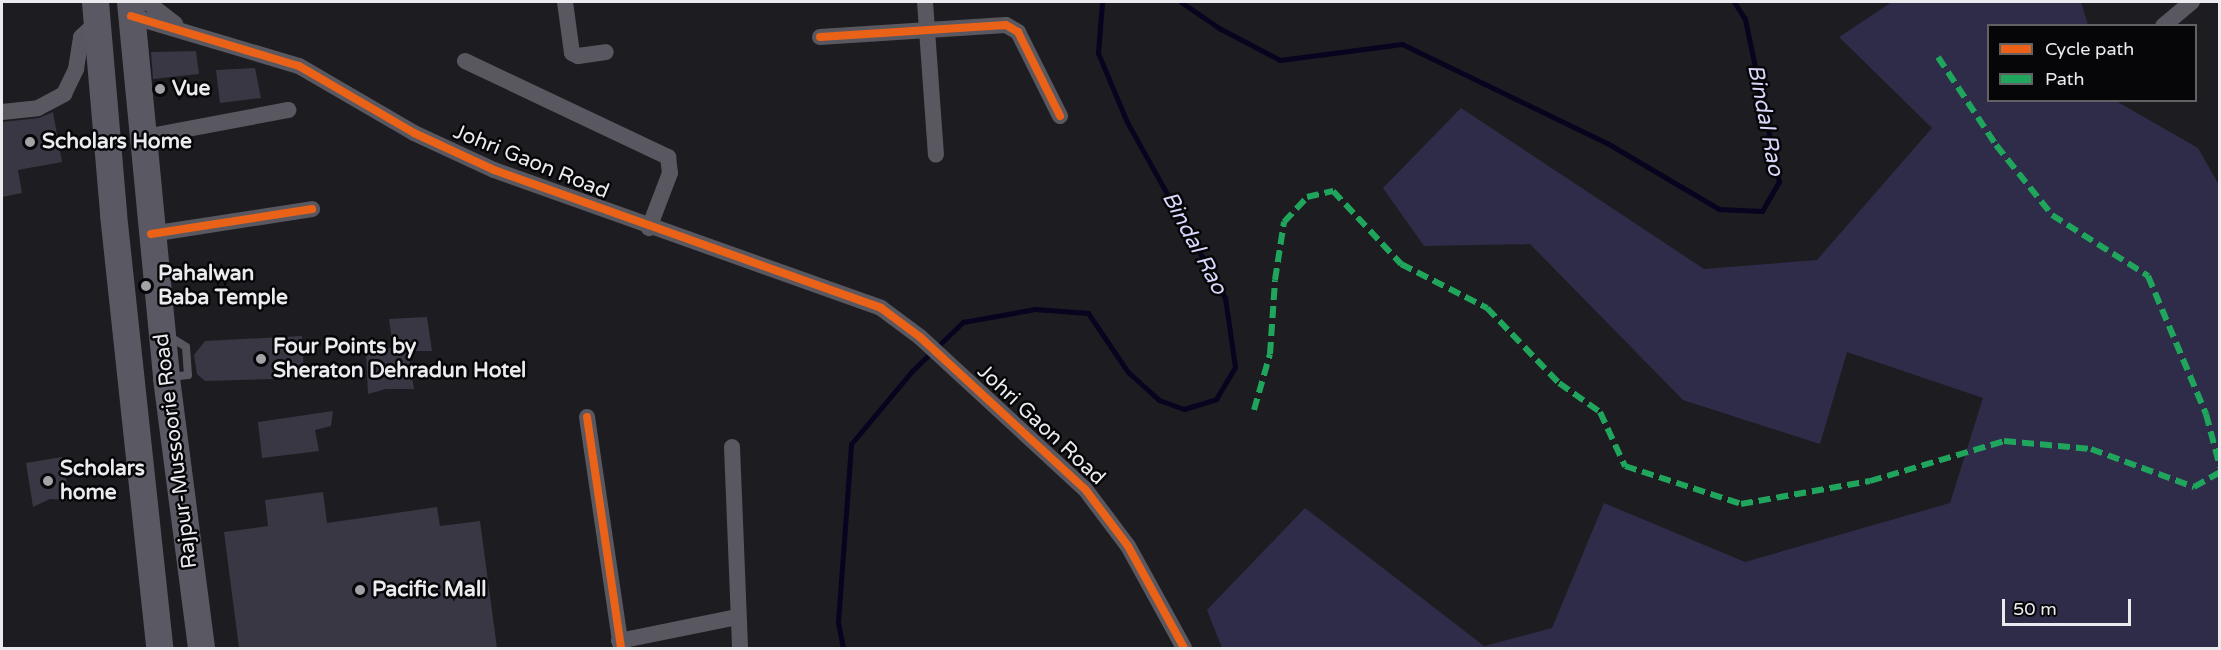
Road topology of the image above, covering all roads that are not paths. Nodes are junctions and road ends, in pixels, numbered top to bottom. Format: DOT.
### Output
graph roads {
  1 [pos="565,2"];
  2 [pos="925,2"];
  3 [pos="2192,2"];
  4 [pos="136,6"];
  5 [pos="96,12"];
  6 [pos="2165,24"];
  7 [pos="928,31"];
  8 [pos="820,37"];
  9 [pos="606,52"];
  10 [pos="465,61"];
  11 [pos="288,110"];
  12 [pos="2,112"];
  13 [pos="1060,116"];
  14 [pos="145,137"];
  15 [pos="936,155"];
  16 [pos="312,209"];
  17 [pos="649,228"];
  18 [pos="151,234"];
  19 [pos="586,417"];
  20 [pos="732,447"];
  21 [pos="737,617"];
  22 [pos="620,645"];
  23 [pos="159,648"];
  24 [pos="201,648"];
  25 [pos="740,648"];
  26 [pos="1184,648"];
  1 -- 9 [label="street"];
  2 -- 7 [label="street"];
  3 -- 6 [label="street"];
  4 -- 14 [label="main road, Rajpur-Mussoorie Road"];
  4 -- 17 [label="street, Johri Gaon Road"];
  5 -- 12 [label="street"];
  5 -- 23 [label="main road, Rajpur-Mussoorie Road"];
  7 -- 8 [label="street"];
  7 -- 13 [label="street"];
  7 -- 15 [label="street"];
  10 -- 17 [label="street"];
  11 -- 14 [label="street"];
  14 -- 18 [label="main road, Rajpur-Mussoorie Road"];
  16 -- 18 [label="street"];
  17 -- 26 [label="street, Johri Gaon Road"];
  18 -- 24 [label="main road, Rajpur-Mussoorie Road"];
  19 -- 22 [label="street"];
  20 -- 21 [label="street"];
  21 -- 22 [label="street"];
  21 -- 25 [label="street"];
}
